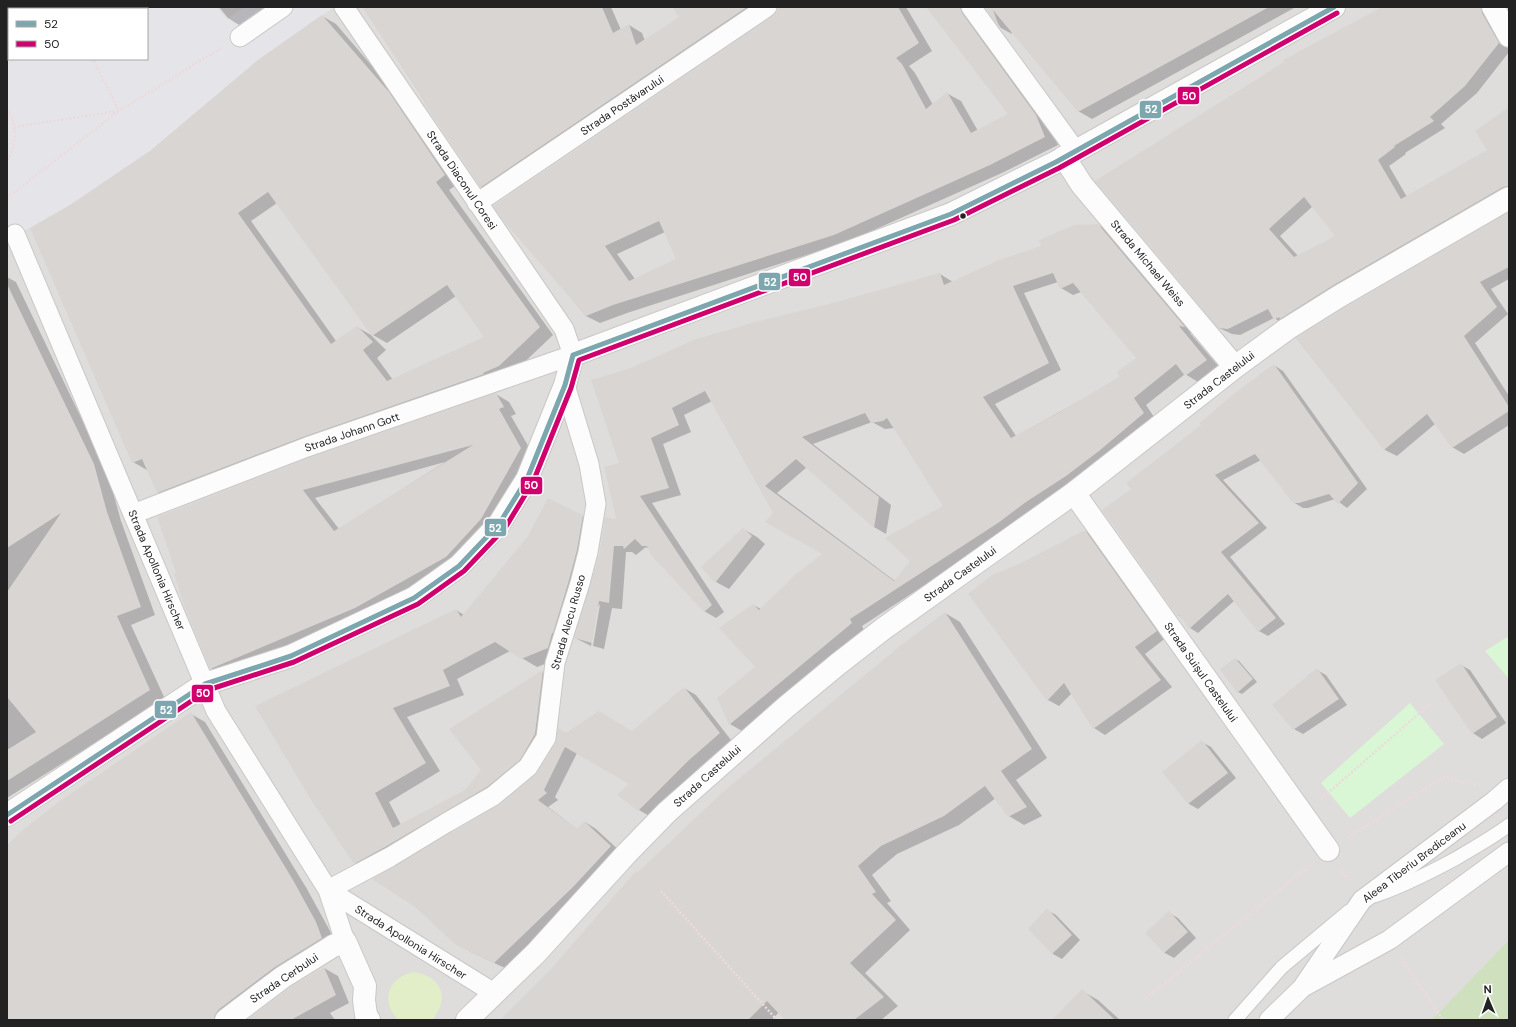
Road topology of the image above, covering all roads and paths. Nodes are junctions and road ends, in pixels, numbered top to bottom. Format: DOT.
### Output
graph roads {
  1 [pos="283,7"];
  2 [pos="344,7"];
  3 [pos="767,7"];
  4 [pos="971,7"];
  5 [pos="1334,7"];
  6 [pos="1492,7"];
  7 [pos="1509,36"];
  8 [pos="240,37"];
  9 [pos="94,60"];
  10 [pos="7,108"];
  11 [pos="119,111"];
  12 [pos="14,127"];
  13 [pos="1070,154"];
  14 [pos="7,161"];
  15 [pos="7,198"];
  16 [pos="1509,198"];
  17 [pos="477,203"];
  18 [pos="15,234"];
  19 [pos="573,355"];
  20 [pos="1235,367"];
  21 [pos="565,385"];
  22 [pos="1074,494"];
  23 [pos="133,514"];
  24 [pos="205,684"];
  25 [pos="1430,704"];
  26 [pos="1509,788"];
  27 [pos="1494,801"];
  28 [pos="7,815"];
  29 [pos="1303,816"];
  30 [pos="1509,825"];
  31 [pos="1328,850"];
  32 [pos="1509,852"];
  33 [pos="328,890"];
  34 [pos="661,891"];
  35 [pos="1362,900"];
  36 [pos="346,941"];
  37 [pos="1302,988"];
  38 [pos="494,993"];
  39 [pos="1146,998"];
  40 [pos="226,1020"];
  41 [pos="369,1020"];
  42 [pos="467,1020"];
  43 [pos="777,1020"];
  44 [pos="1235,1020"];
  45 [pos="1269,1020"];
  1 -- 8 [label="street"];
  2 -- 17 [label="street, Strada Diaconul Coresi"];
  3 -- 17 [label="street, Strada Postăvarului"];
  4 -- 13 [label="street, Strada Michael Weiss"];
  5 -- 13 [label="street"];
  6 -- 7 [label="street"];
  8 -- 11 [label="path"];
  9 -- 11 [label="path"];
  10 -- 12 [label="path"];
  11 -- 12 [label="path"];
  11 -- 15 [label="path"];
  12 -- 14 [label="path"];
  13 -- 19 [label="street"];
  13 -- 20 [label="street, Strada Michael Weiss"];
  16 -- 20 [label="street, Strada Castelului"];
  17 -- 19 [label="street, Strada Diaconul Coresi"];
  18 -- 23 [label="street, Strada Apollonia Hirscher"];
  19 -- 21 [label="street"];
  19 -- 23 [label="street, Strada Johann Gott"];
  20 -- 22 [label="street, Strada Castelului"];
  21 -- 24 [label="street"];
  21 -- 33 [label="street, Strada Alecu Russo"];
  22 -- 29 [label="street, Strada Suișul Castelului"];
  22 -- 38 [label="street, Strada Castelului"];
  23 -- 24 [label="street, Strada Apollonia Hirscher"];
  24 -- 28 [label="street"];
  24 -- 33 [label="street, Strada Apollonia Hirscher"];
  25 -- 29 [label="path"];
  26 -- 27 [label="street, Aleea Tiberiu Brediceanu"];
  27 -- 31 [label="path"];
  27 -- 35 [label="street, Aleea Tiberiu Brediceanu"];
  29 -- 31 [label="street, Strada Suișul Castelului"];
  30 -- 35 [label="lane"];
  31 -- 39 [label="path"];
  32 -- 37 [label="street"];
  33 -- 36 [label="street, Strada Apollonia Hirscher"];
  33 -- 38 [label="street, Strada Apollonia Hirscher"];
  34 -- 43 [label="path"];
  35 -- 37 [label="street, Aleea Tiberiu Brediceanu"];
  35 -- 44 [label="lane"];
  36 -- 40 [label="street, Strada Cerbului"];
  36 -- 41 [label="street, Strada Apollonia Hirscher"];
  37 -- 45 [label="street, Aleea Tiberiu Brediceanu"];
  38 -- 42 [label="street, Strada Castelului"];
}
